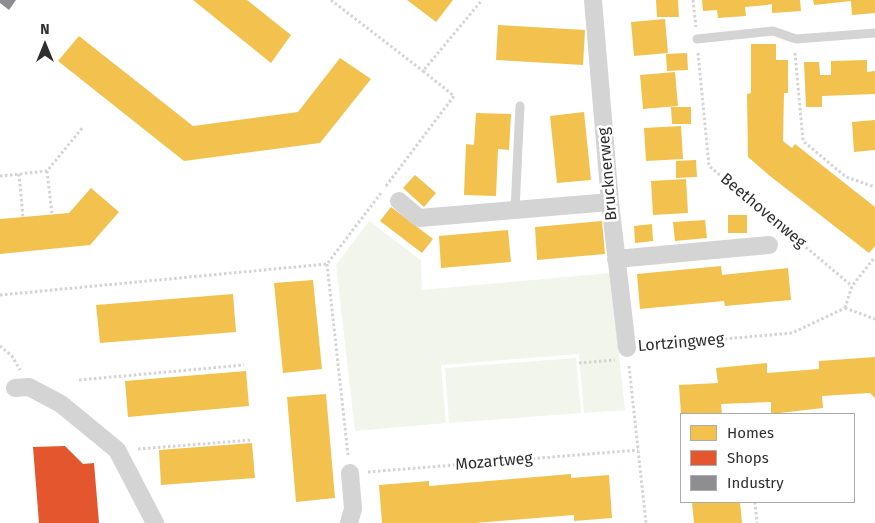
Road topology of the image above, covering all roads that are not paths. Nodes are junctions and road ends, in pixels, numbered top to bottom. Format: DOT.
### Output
graph roads {
  1 [pos="593,0"];
  2 [pos="875,33"];
  3 [pos="697,38"];
  4 [pos="520,106"];
  5 [pos="399,201"];
  6 [pos="610,202"];
  7 [pos="514,209"];
  8 [pos="769,245"];
  9 [pos="616,259"];
  10 [pos="627,353"];
  11 [pos="22,388"];
  12 [pos="350,474"];
  13 [pos="155,523"];
  14 [pos="349,523"];
  1 -- 6 [label="street, Brucknerweg"];
  2 -- 3 [label="lane"];
  4 -- 7 [label="lane"];
  5 -- 7 [label="street"];
  6 -- 7 [label="street"];
  6 -- 9 [label="street, Brucknerweg"];
  8 -- 9 [label="street"];
  9 -- 10 [label="street, Brucknerweg"];
  11 -- 13 [label="street"];
  12 -- 14 [label="street"];
}
